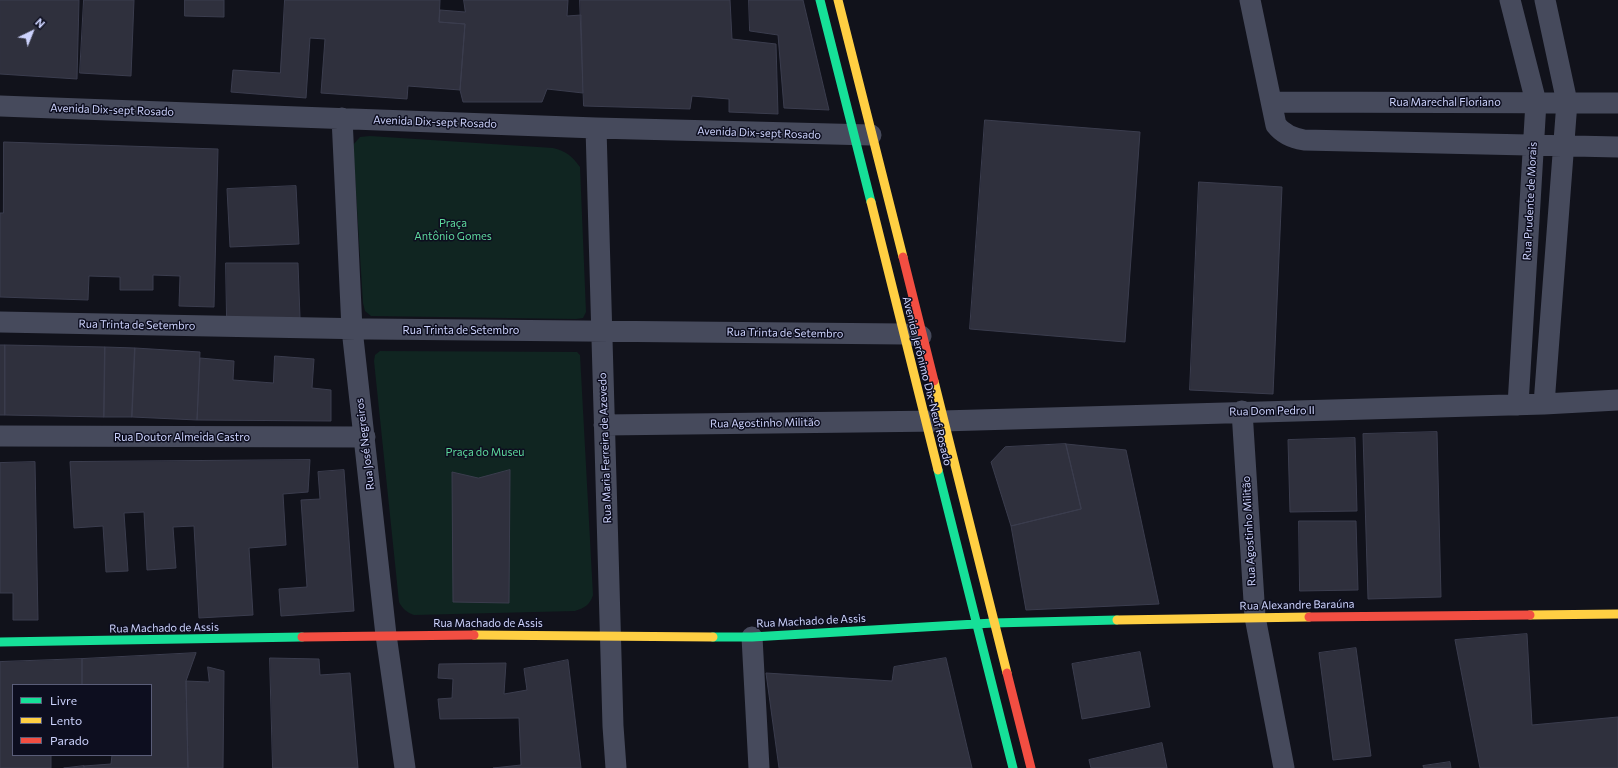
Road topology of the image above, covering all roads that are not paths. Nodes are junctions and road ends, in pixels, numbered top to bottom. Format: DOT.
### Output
graph roads {
  1 [pos="820,0"];
  2 [pos="838,0"];
  3 [pos="1250,0"];
  4 [pos="1510,0"];
  5 [pos="1545,0"];
  6 [pos="1272,102"];
  7 [pos="1536,102"];
  8 [pos="1567,102"];
  9 [pos="1618,103"];
  10 [pos="0,106"];
  11 [pos="342,118"];
  12 [pos="596,128"];
  13 [pos="862,135"];
  14 [pos="1534,145"];
  15 [pos="1564,146"];
  16 [pos="1618,147"];
  17 [pos="0,322"];
  18 [pos="352,329"];
  19 [pos="602,331"];
  20 [pos="912,335"];
  21 [pos="1618,400"];
  22 [pos="1544,404"];
  23 [pos="1518,405"];
  24 [pos="1242,411"];
  25 [pos="934,421"];
  26 [pos="604,426"];
  27 [pos="0,436"];
  28 [pos="365,437"];
  29 [pos="1618,614"];
  30 [pos="1255,617"];
  31 [pos="993,622"];
  32 [pos="975,623"];
  33 [pos="386,635"];
  34 [pos="611,636"];
  35 [pos="752,637"];
  36 [pos="0,642"];
  37 [pos="405,768"];
  38 [pos="616,768"];
  39 [pos="759,768"];
  40 [pos="1013,768"];
  41 [pos="1031,768"];
  42 [pos="1284,768"];
  1 -- 13 [label="street, Avenida Jerônimo Dix-Neuf Rosado"];
  2 -- 13 [label="street, Avenida Jerônimo Dix-Neuf Rosado"];
  3 -- 6 [label="street"];
  4 -- 7 [label="street, Rua Prudente de Morais"];
  5 -- 8 [label="street"];
  6 -- 7 [label="street, Rua Marechal Floriano"];
  6 -- 14 [label="street"];
  7 -- 8 [label="street, Rua Marechal Floriano"];
  7 -- 14 [label="street, Rua Prudente de Morais"];
  8 -- 9 [label="street, Rua Marechal Floriano"];
  8 -- 15 [label="street"];
  10 -- 11 [label="street, Avenida Dix-sept Rosado"];
  11 -- 12 [label="street, Avenida Dix-sept Rosado"];
  11 -- 18 [label="street, Rua José Negreiros"];
  12 -- 13 [label="street, Avenida Dix-sept Rosado"];
  12 -- 19 [label="street, Rua Maria Ferreira de Azevedo"];
  13 -- 20 [label="street, Avenida Jerônimo Dix-Neuf Rosado"];
  13 -- 20 [label="street, Avenida Jerônimo Dix-Neuf Rosado"];
  14 -- 15 [label="street"];
  14 -- 23 [label="street, Rua Prudente de Morais"];
  15 -- 16 [label="street"];
  15 -- 22 [label="street"];
  17 -- 18 [label="street, Rua Trinta de Setembro"];
  18 -- 19 [label="street, Rua Trinta de Setembro"];
  18 -- 28 [label="street, Rua José Negreiros"];
  19 -- 20 [label="street, Rua Trinta de Setembro"];
  19 -- 26 [label="street, Rua Maria Ferreira de Azevedo"];
  20 -- 25 [label="street, Avenida Jerônimo Dix-Neuf Rosado"];
  20 -- 25 [label="street, Avenida Jerônimo Dix-Neuf Rosado"];
  21 -- 22 [label="street, Rua Dom Pedro II"];
  22 -- 23 [label="street, Rua Dom Pedro II"];
  23 -- 24 [label="street, Rua Dom Pedro II"];
  24 -- 25 [label="street, Rua Dom Pedro II"];
  24 -- 30 [label="street, Rua Agostinho Militão"];
  25 -- 26 [label="street, Rua Agostinho Militão"];
  25 -- 31 [label="street, Avenida Jerônimo Dix-Neuf Rosado"];
  25 -- 32 [label="street, Avenida Jerônimo Dix-Neuf Rosado"];
  26 -- 34 [label="street, Rua Maria Ferreira de Azevedo"];
  27 -- 28 [label="street, Rua Doutor Almeida Castro"];
  28 -- 33 [label="street, Rua José Negreiros"];
  29 -- 30 [label="street, Rua Alexandre Baraúna"];
  30 -- 31 [label="street, Rua Alexandre Baraúna"];
  30 -- 42 [label="street, Rua Agostinho Militão"];
  31 -- 32 [label="street, Rua Alexandre Baraúna"];
  31 -- 41 [label="street, Avenida Jerônimo Dix-Neuf Rosado"];
  32 -- 35 [label="street, Rua Machado de Assis"];
  32 -- 40 [label="street, Avenida Jerônimo Dix-Neuf Rosado"];
  33 -- 34 [label="street, Rua Machado de Assis"];
  33 -- 36 [label="street, Rua Machado de Assis"];
  33 -- 37 [label="street, Rua José Negreiros"];
  34 -- 35 [label="street, Rua Machado de Assis"];
  34 -- 38 [label="street, Rua Maria Ferreira de Azevedo"];
  35 -- 39 [label="street"];
}
